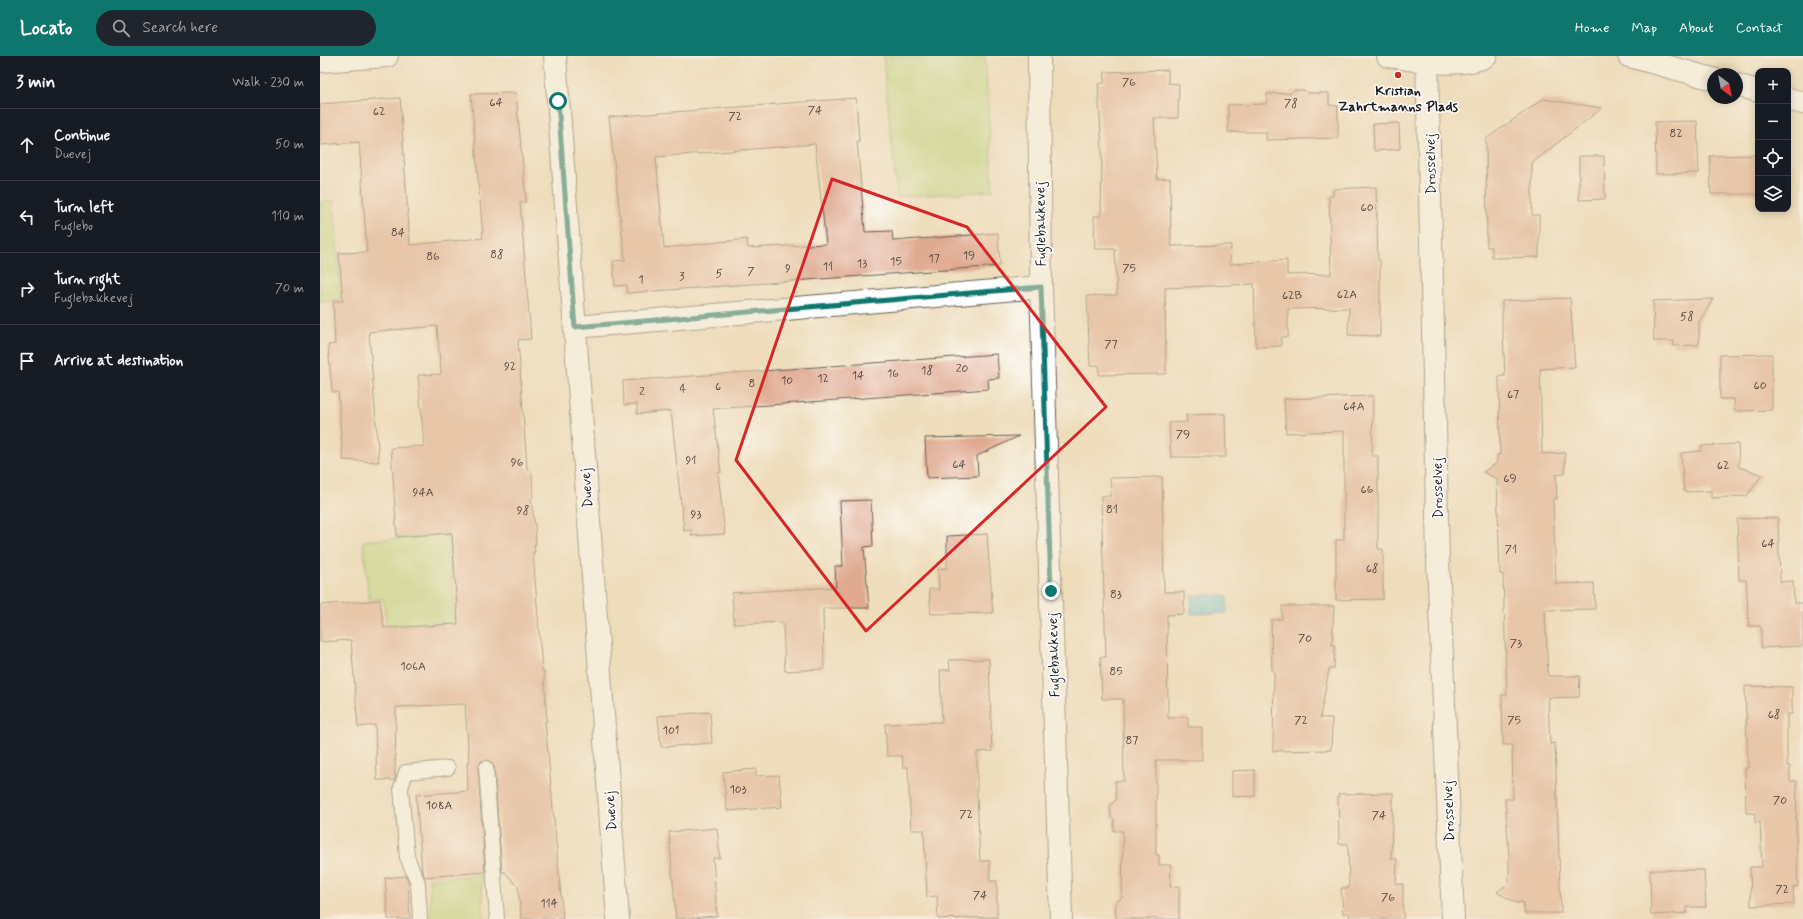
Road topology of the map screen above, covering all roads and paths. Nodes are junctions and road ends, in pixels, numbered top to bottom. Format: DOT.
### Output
graph roads {
  1 [pos="387,56"];
  2 [pos="555,56"];
  3 [pos="1039,56"];
  4 [pos="1388,56"];
  5 [pos="1486,56"];
  6 [pos="1629,56"];
  7 [pos="1427,59"];
  8 [pos="320,61"];
  9 [pos="1707,77"];
  10 [pos="1743,87"];
  11 [pos="1755,90"];
  12 [pos="1791,100"];
  13 [pos="1803,103"];
  14 [pos="1041,287"];
  15 [pos="575,327"];
  16 [pos="448,768"];
  17 [pos="486,768"];
  18 [pos="420,919"];
  19 [pos="498,919"];
  20 [pos="618,919"];
  21 [pos="1061,919"];
  22 [pos="1453,919"];
  1 -- 8 [label="street"];
  2 -- 15 [label="street, Duevej"];
  3 -- 14 [label="street, Fuglebakkevej"];
  4 -- 7 [label="street"];
  5 -- 7 [label="street"];
  6 -- 9 [label="street"];
  7 -- 22 [label="street, Drosselvej"];
  10 -- 11 [label="street"];
  12 -- 13 [label="street"];
  14 -- 15 [label="street"];
  14 -- 21 [label="street, Fuglebakkevej"];
  15 -- 20 [label="street, Duevej"];
  16 -- 18 [label="lane"];
  17 -- 19 [label="lane"];
}
